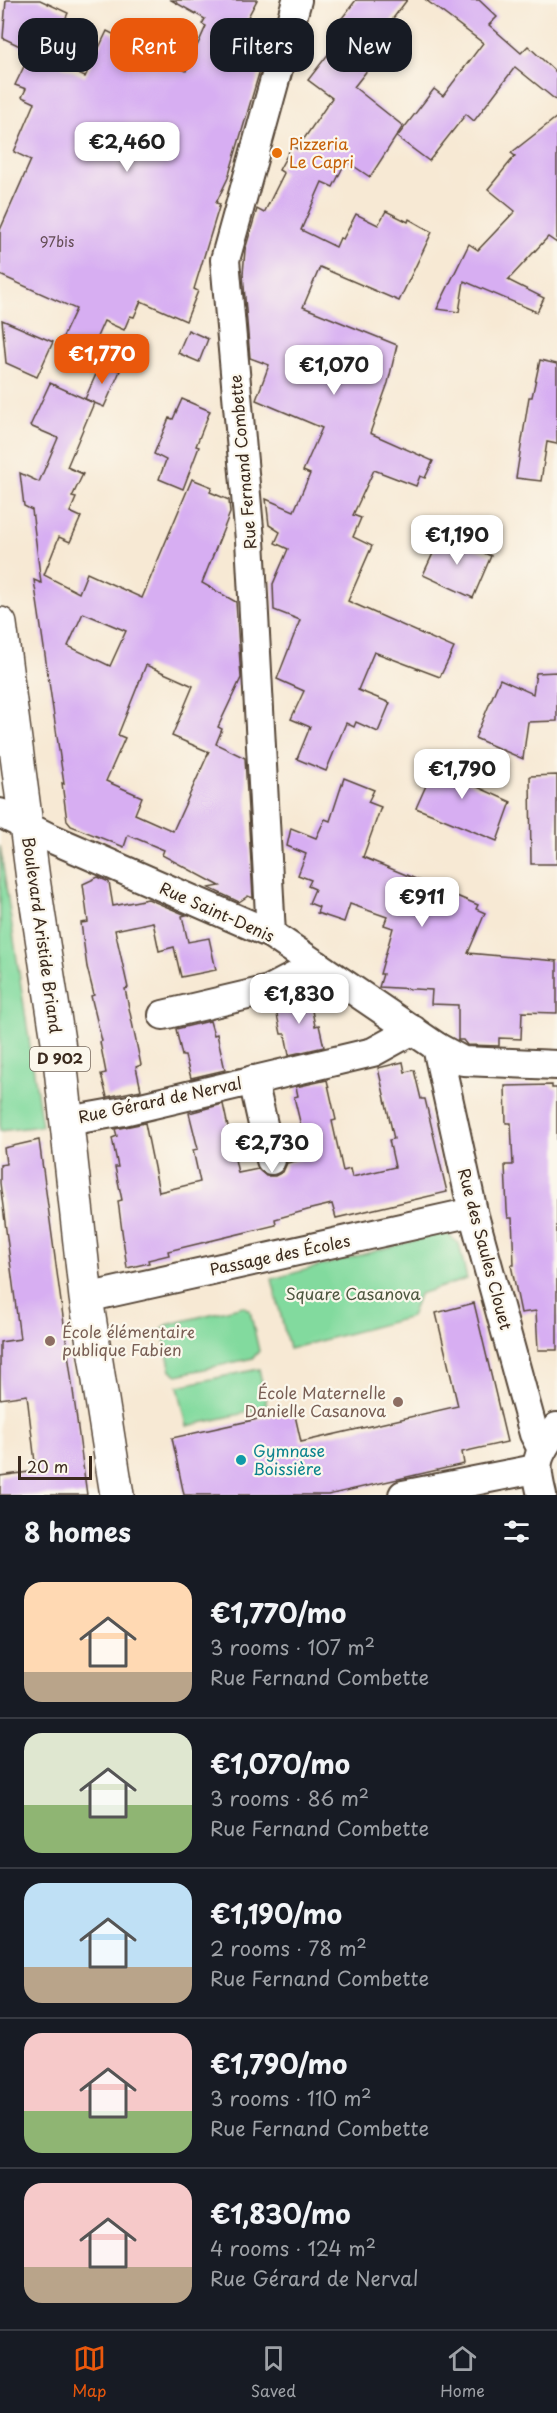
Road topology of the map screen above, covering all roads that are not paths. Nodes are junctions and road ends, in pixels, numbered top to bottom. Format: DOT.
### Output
graph roads {
  1 [pos="297,0"];
  2 [pos="0,624"];
  3 [pos="13,820"];
  4 [pos="271,934"];
  5 [pos="317,965"];
  6 [pos="163,1015"];
  7 [pos="413,1030"];
  8 [pos="437,1047"];
  9 [pos="557,1065"];
  10 [pos="253,1080"];
  11 [pos="68,1121"];
  12 [pos="271,1160"];
  13 [pos="473,1212"];
  14 [pos="86,1298"];
  15 [pos="544,1460"];
  16 [pos="117,1495"];
  17 [pos="403,1495"];
  1 -- 4 [label="street, Rue Fernand Combette"];
  2 -- 3 [label="main road, Boulevard Aristide Briand / D 902"];
  3 -- 4 [label="street, Rue Saint-Denis"];
  3 -- 11 [label="main road, Boulevard Aristide Briand / D 902"];
  4 -- 5 [label="street, Rue Saint-Denis"];
  5 -- 6 [label="street"];
  5 -- 7 [label="street, Rue Saint-Denis"];
  7 -- 8 [label="street, Rue Saint-Denis"];
  7 -- 10 [label="street, Rue Gérard de Nerval"];
  8 -- 9 [label="street, Rue Saint-Denis"];
  8 -- 13 [label="street, Rue des Saules Clouet"];
  10 -- 11 [label="street, Rue Gérard de Nerval"];
  10 -- 12 [label="street, Rue Gérard de Nerval"];
  11 -- 14 [label="main road, Boulevard Aristide Briand / D 902"];
  13 -- 14 [label="street, Passage des Écoles"];
  13 -- 15 [label="street, Rue des Saules Clouet"];
  14 -- 16 [label="main road, Boulevard Aristide Briand / D 902"];
  15 -- 17 [label="street"];
}
